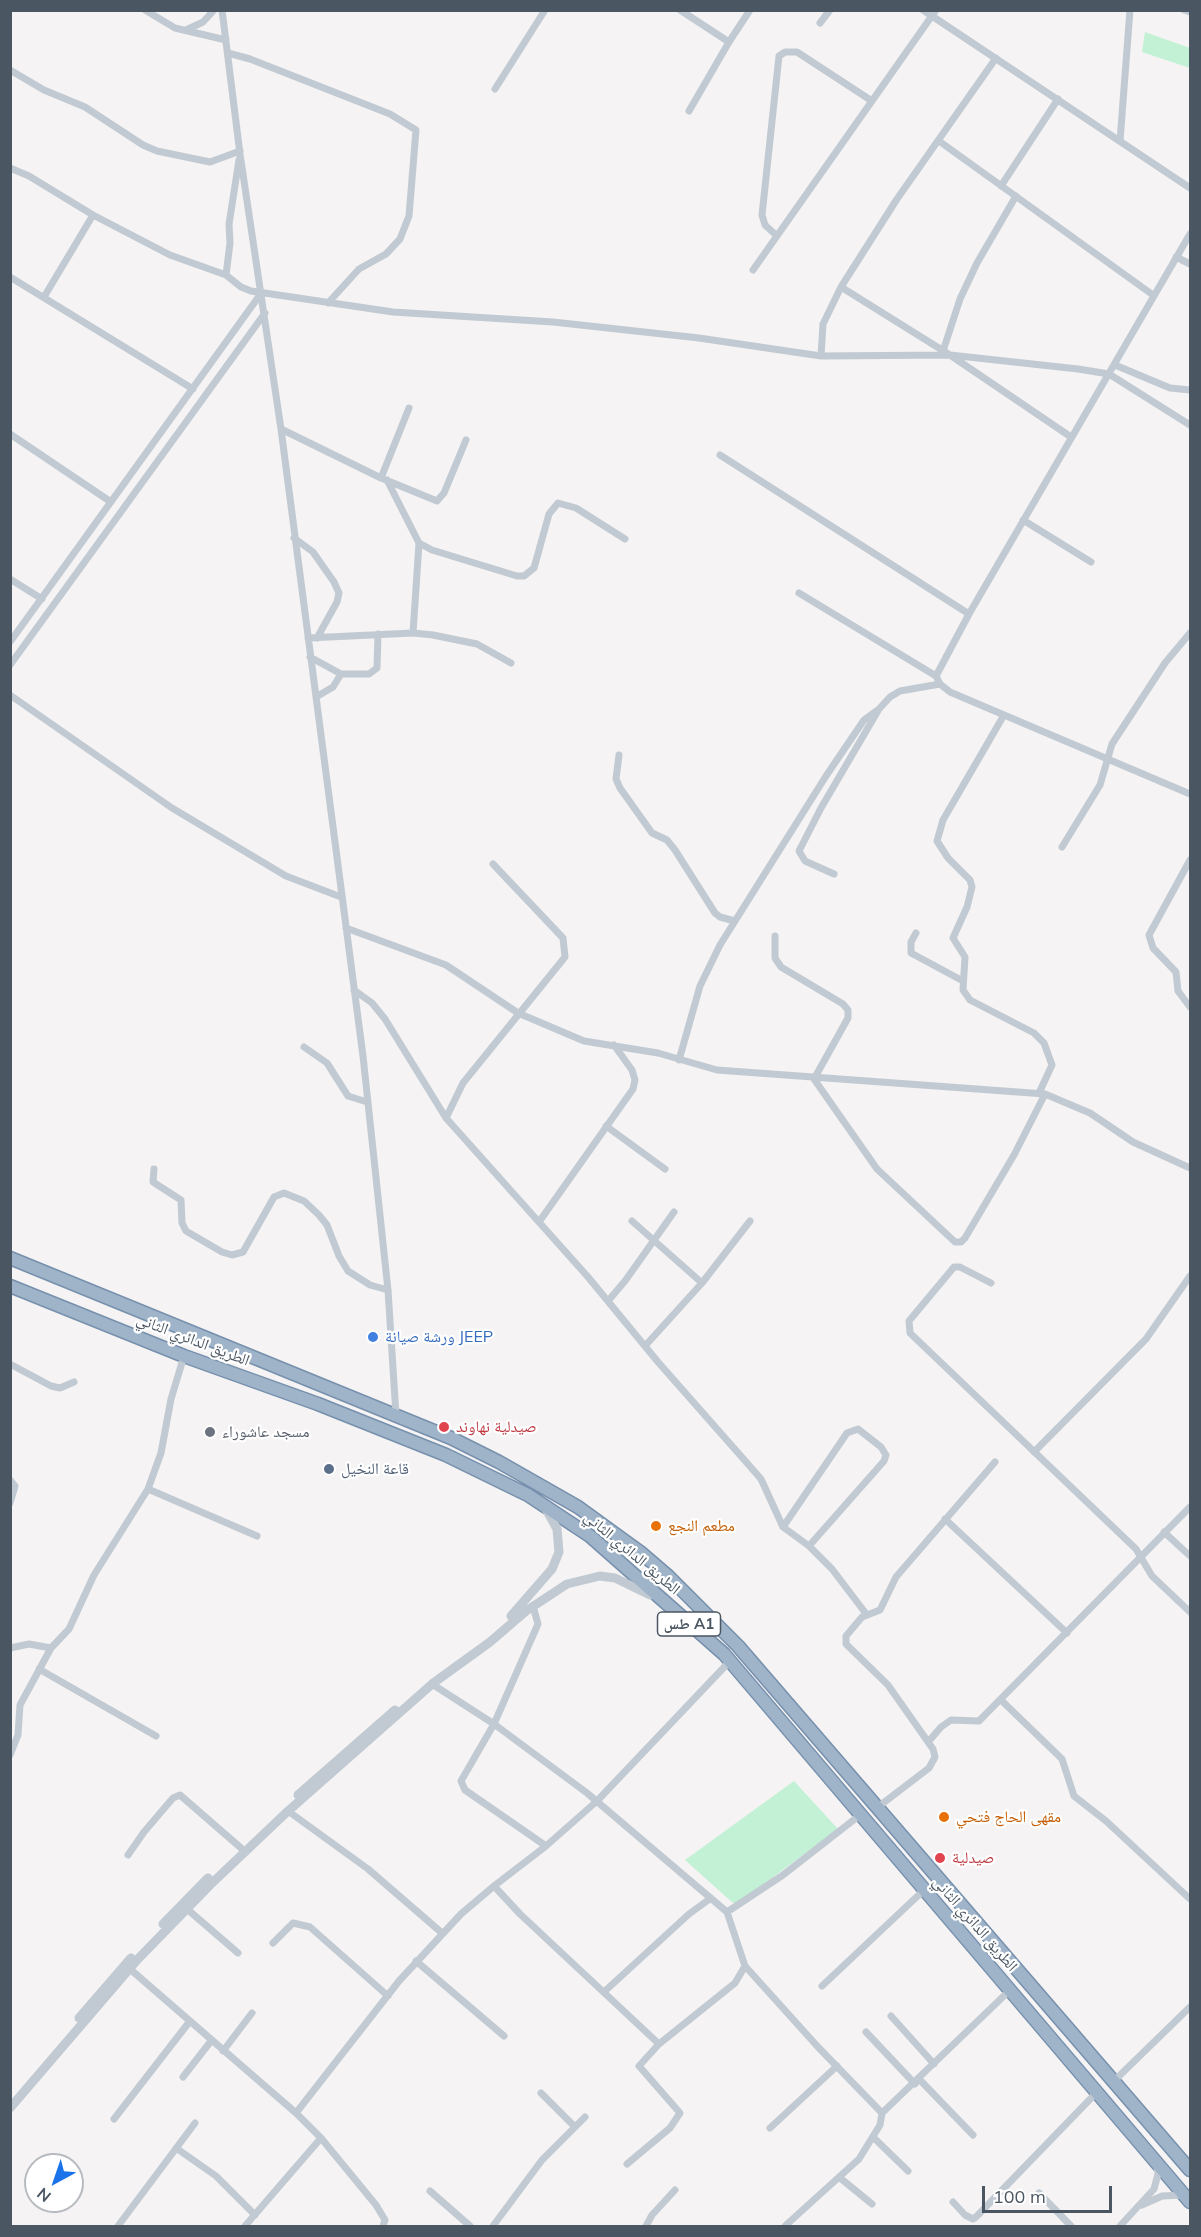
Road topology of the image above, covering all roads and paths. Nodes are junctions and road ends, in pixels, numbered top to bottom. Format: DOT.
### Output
graph roads {
  1 [pos="145,10"];
  2 [pos="214,10"];
  3 [pos="222,10"];
  4 [pos="545,10"];
  5 [pos="680,10"];
  6 [pos="750,10"];
  7 [pos="830,10"];
  8 [pos="923,10"];
  9 [pos="1130,10"];
  10 [pos="1184,10"];
  11 [pos="1191,12"];
  12 [pos="934,14"];
  13 [pos="820,23"];
  14 [pos="183,31"];
  15 [pos="226,40"];
  16 [pos="729,42"];
  17 [pos="228,53"];
  18 [pos="996,58"];
  19 [pos="10,70"];
  20 [pos="495,89"];
  21 [pos="1058,99"];
  22 [pos="872,102"];
  23 [pos="689,111"];
  24 [pos="939,141"];
  25 [pos="1119,141"];
  26 [pos="240,153"];
  27 [pos="10,168"];
  28 [pos="1001,186"];
  29 [pos="1191,188"];
  30 [pos="1016,196"];
  31 [pos="93,215"];
  32 [pos="1191,234"];
  33 [pos="777,236"];
  34 [pos="1176,257"];
  35 [pos="1191,264"];
  36 [pos="753,270"];
  37 [pos="226,275"];
  38 [pos="10,277"];
  39 [pos="841,287"];
  40 [pos="262,292"];
  41 [pos="1153,295"];
  42 [pos="44,297"];
  43 [pos="328,303"];
  44 [pos="265,313"];
  45 [pos="946,353"];
  46 [pos="821,356"];
  47 [pos="1115,365"];
  48 [pos="1109,374"];
  49 [pos="193,388"];
  50 [pos="1191,390"];
  51 [pos="409,408"];
  52 [pos="1191,414"];
  53 [pos="1188,423"];
  54 [pos="281,429"];
  55 [pos="10,434"];
  56 [pos="1071,437"];
  57 [pos="466,440"];
  58 [pos="720,455"];
  59 [pos="384,479"];
  60 [pos="111,502"];
  61 [pos="1023,520"];
  62 [pos="294,538"];
  63 [pos="625,539"];
  64 [pos="420,543"];
  65 [pos="1092,562"];
  66 [pos="10,579"];
  67 [pos="799,593"];
  68 [pos="42,599"];
  69 [pos="969,614"];
  70 [pos="413,633"];
  71 [pos="1191,633"];
  72 [pos="378,634"];
  73 [pos="308,638"];
  74 [pos="317,638"];
  75 [pos="10,642"];
  76 [pos="310,657"];
  77 [pos="511,663"];
  78 [pos="10,665"];
  79 [pos="341,674"];
  80 [pos="936,676"];
  81 [pos="940,684"];
  82 [pos="10,695"];
  83 [pos="316,697"];
  84 [pos="879,709"];
  85 [pos="1004,715"];
  86 [pos="619,755"];
  87 [pos="1109,759"];
  88 [pos="1191,794"];
  89 [pos="1062,847"];
  90 [pos="1191,860"];
  91 [pos="493,864"];
  92 [pos="834,874"];
  93 [pos="341,897"];
  94 [pos="735,921"];
  95 [pos="346,928"];
  96 [pos="916,933"];
  97 [pos="775,936"];
  98 [pos="963,981"];
  99 [pos="354,990"];
  100 [pos="1191,1007"];
  101 [pos="518,1013"];
  102 [pos="614,1045"];
  103 [pos="304,1047"];
  104 [pos="680,1060"];
  105 [pos="814,1078"];
  106 [pos="1042,1094"];
  107 [pos="367,1102"];
  108 [pos="446,1118"];
  109 [pos="606,1126"];
  110 [pos="1191,1168"];
  111 [pos="154,1169"];
  112 [pos="665,1169"];
  113 [pos="674,1212"];
  114 [pos="632,1221"];
  115 [pos="750,1221"];
  116 [pos="539,1222"];
  117 [pos="654,1239"];
  118 [pos="10,1258"];
  119 [pos="1191,1276"];
  120 [pos="991,1282"];
  121 [pos="702,1283"];
  122 [pos="10,1286"];
  123 [pos="388,1290"];
  124 [pos="608,1301"];
  125 [pos="645,1346"];
  126 [pos="184,1356"];
  127 [pos="10,1364"];
  128 [pos="74,1382"];
  129 [pos="396,1415"];
  130 [pos="1034,1452"];
  131 [pos="995,1462"];
  132 [pos="10,1480"];
  133 [pos="148,1489"];
  134 [pos="10,1503"];
  135 [pos="543,1504"];
  136 [pos="1191,1508"];
  137 [pos="945,1519"];
  138 [pos="783,1527"];
  139 [pos="1164,1532"];
  140 [pos="257,1536"];
  141 [pos="809,1546"];
  142 [pos="1140,1556"];
  143 [pos="1191,1556"];
  144 [pos="533,1606"];
  145 [pos="670,1607"];
  146 [pos="1191,1612"];
  147 [pos="867,1615"];
  148 [pos="1067,1633"];
  149 [pos="51,1647"];
  150 [pos="10,1648"];
  151 [pos="730,1661"];
  152 [pos="39,1669"];
  153 [pos="432,1684"];
  154 [pos="1001,1700"];
  155 [pos="494,1724"];
  156 [pos="156,1736"];
  157 [pos="929,1741"];
  158 [pos="10,1755"];
  159 [pos="597,1801"];
  160 [pos="878,1807"];
  161 [pos="288,1811"];
  162 [pos="860,1815"];
  163 [pos="546,1846"];
  164 [pos="241,1848"];
  165 [pos="128,1855"];
  166 [pos="494,1886"];
  167 [pos="924,1890"];
  168 [pos="711,1898"];
  169 [pos="1191,1899"];
  170 [pos="187,1909"];
  171 [pos="727,1912"];
  172 [pos="442,1933"];
  173 [pos="273,1943"];
  174 [pos="238,1953"];
  175 [pos="416,1962"];
  176 [pos="745,1966"];
  177 [pos="130,1969"];
  178 [pos="822,1986"];
  179 [pos="605,1990"];
  180 [pos="1010,1990"];
  181 [pos="388,1996"];
  182 [pos="1191,2007"];
  183 [pos="252,2013"];
  184 [pos="891,2016"];
  185 [pos="190,2021"];
  186 [pos="867,2032"];
  187 [pos="504,2036"];
  188 [pos="211,2041"];
  189 [pos="659,2044"];
  190 [pos="223,2051"];
  191 [pos="934,2064"];
  192 [pos="837,2066"];
  193 [pos="183,2077"];
  194 [pos="917,2081"];
  195 [pos="1114,2081"];
  196 [pos="1098,2091"];
  197 [pos="541,2093"];
  198 [pos="10,2101"];
  199 [pos="10,2108"];
  200 [pos="296,2113"];
  201 [pos="882,2113"];
  202 [pos="585,2117"];
  203 [pos="114,2119"];
  204 [pos="195,2123"];
  205 [pos="576,2127"];
  206 [pos="770,2128"];
  207 [pos="973,2135"];
  208 [pos="873,2137"];
  209 [pos="321,2138"];
  210 [pos="176,2148"];
  211 [pos="1155,2159"];
  212 [pos="627,2164"];
  213 [pos="1191,2170"];
  214 [pos="908,2171"];
  215 [pos="839,2177"];
  216 [pos="675,2190"];
  217 [pos="430,2191"];
  218 [pos="1039,2193"];
  219 [pos="1188,2199"];
  220 [pos="953,2202"];
  221 [pos="872,2204"];
  222 [pos="1139,2206"];
  223 [pos="255,2215"];
  224 [pos="384,2223"];
  225 [pos="118,2226"];
  226 [pos="245,2226"];
  227 [pos="391,2226"];
  228 [pos="470,2226"];
  229 [pos="493,2226"];
  230 [pos="646,2226"];
  231 [pos="784,2226"];
  232 [pos="1071,2226"];
  233 [pos="1120,2226"];
  1 -- 14 [label="street"];
  2 -- 14 [label="street"];
  3 -- 15 [label="street"];
  4 -- 20 [label="street"];
  5 -- 16 [label="street"];
  6 -- 16 [label="street"];
  7 -- 13 [label="street"];
  8 -- 12 [label="street"];
  9 -- 25 [label="street"];
  10 -- 11 [label="street"];
  12 -- 18 [label="street"];
  12 -- 22 [label="street"];
  14 -- 15 [label="street"];
  15 -- 17 [label="street"];
  16 -- 23 [label="street"];
  17 -- 26 [label="street"];
  17 -- 43 [label="street"];
  18 -- 21 [label="street"];
  18 -- 24 [label="street"];
  19 -- 26 [label="street"];
  21 -- 25 [label="street"];
  21 -- 28 [label="street"];
  22 -- 33 [label="street"];
  22 -- 33 [label="street"];
  24 -- 28 [label="street"];
  24 -- 39 [label="street"];
  25 -- 29 [label="street"];
  26 -- 37 [label="street"];
  26 -- 40 [label="street"];
  27 -- 31 [label="street"];
  28 -- 30 [label="street"];
  30 -- 41 [label="street"];
  30 -- 45 [label="street"];
  31 -- 37 [label="street"];
  31 -- 42 [label="street"];
  32 -- 34 [label="street"];
  33 -- 36 [label="street"];
  34 -- 35 [label="street"];
  34 -- 41 [label="street"];
  37 -- 40 [label="street"];
  38 -- 42 [label="street"];
  39 -- 45 [label="street"];
  39 -- 46 [label="street"];
  40 -- 43 [label="street"];
  40 -- 44 [label="street"];
  40 -- 49 [label="street"];
  41 -- 47 [label="street"];
  42 -- 49 [label="street"];
  43 -- 46 [label="street"];
  44 -- 54 [label="street"];
  44 -- 78 [label="street"];
  45 -- 46 [label="street"];
  45 -- 48 [label="street"];
  45 -- 56 [label="street"];
  47 -- 48 [label="street"];
  47 -- 50 [label="street"];
  48 -- 53 [label="street"];
  48 -- 56 [label="street"];
  49 -- 60 [label="street"];
  51 -- 59 [label="street"];
  52 -- 53 [label="street"];
  54 -- 59 [label="street"];
  54 -- 62 [label="street"];
  55 -- 60 [label="street"];
  56 -- 61 [label="street"];
  57 -- 59 [label="street"];
  58 -- 69 [label="street"];
  59 -- 64 [label="street"];
  60 -- 68 [label="street"];
  61 -- 65 [label="street"];
  61 -- 69 [label="street"];
  62 -- 73 [label="street"];
  62 -- 74 [label="street"];
  63 -- 64 [label="street"];
  64 -- 70 [label="street"];
  66 -- 68 [label="street"];
  67 -- 80 [label="street"];
  68 -- 75 [label="street"];
  69 -- 80 [label="street"];
  70 -- 72 [label="street"];
  70 -- 77 [label="street"];
  71 -- 87 [label="street"];
  72 -- 74 [label="street"];
  72 -- 79 [label="street"];
  73 -- 74 [label="street"];
  73 -- 76 [label="street"];
  76 -- 79 [label="street"];
  76 -- 83 [label="street"];
  79 -- 83 [label="street"];
  80 -- 81 [label="street"];
  81 -- 84 [label="street"];
  81 -- 85 [label="street"];
  82 -- 93 [label="street"];
  83 -- 93 [label="street"];
  84 -- 92 [label="street"];
  84 -- 94 [label="street"];
  85 -- 87 [label="street"];
  85 -- 98 [label="street"];
  86 -- 94 [label="street"];
  87 -- 88 [label="street"];
  87 -- 89 [label="street"];
  90 -- 100 [label="street"];
  91 -- 101 [label="street"];
  93 -- 95 [label="street"];
  94 -- 104 [label="street"];
  95 -- 99 [label="street"];
  95 -- 101 [label="street"];
  96 -- 98 [label="street"];
  97 -- 105 [label="street"];
  98 -- 106 [label="street"];
  99 -- 107 [label="street"];
  99 -- 108 [label="street"];
  101 -- 102 [label="street"];
  101 -- 108 [label="street"];
  102 -- 104 [label="street"];
  102 -- 109 [label="street"];
  103 -- 107 [label="street"];
  104 -- 105 [label="street"];
  105 -- 106 [label="street"];
  105 -- 106 [label="street"];
  106 -- 110 [label="street"];
  107 -- 123 [label="street"];
  108 -- 116 [label="street"];
  109 -- 112 [label="street"];
  109 -- 116 [label="street"];
  111 -- 123 [label="street"];
  113 -- 117 [label="street"];
  114 -- 117 [label="street"];
  115 -- 121 [label="street"];
  116 -- 124 [label="street"];
  117 -- 121 [label="street"];
  117 -- 124 [label="street"];
  118 -- 129 [label="highway, الطريق الدائري الثاني / طس A1"];
  119 -- 130 [label="street"];
  120 -- 130 [label="street"];
  121 -- 125 [label="street"];
  122 -- 126 [label="highway, الطريق الدائري الثاني / طس A1"];
  123 -- 129 [label="street"];
  124 -- 125 [label="street"];
  125 -- 138 [label="street"];
  126 -- 133 [label="street"];
  126 -- 135 [label="highway, الطريق الدائري الثاني / طس A1"];
  127 -- 128 [label="street"];
  129 -- 160 [label="highway, الطريق الدائري الثاني / طس A1"];
  130 -- 142 [label="street"];
  131 -- 137 [label="street"];
  132 -- 134 [label="street"];
  133 -- 140 [label="street"];
  133 -- 149 [label="street"];
  135 -- 145 [label="highway, الطريق الدائري الثاني / طس A1"];
  135 -- 164 [label="street"];
  136 -- 139 [label="street"];
  137 -- 147 [label="street"];
  137 -- 148 [label="street"];
  138 -- 141 [label="street"];
  138 -- 141 [label="street"];
  139 -- 142 [label="street"];
  139 -- 143 [label="street"];
  141 -- 147 [label="street"];
  142 -- 146 [label="street"];
  142 -- 148 [label="street"];
  144 -- 145 [label="street"];
  144 -- 153 [label="street"];
  144 -- 155 [label="street"];
  145 -- 151 [label="highway, الطريق الدائري الثاني / طس A1"];
  147 -- 157 [label="street"];
  148 -- 154 [label="street"];
  149 -- 150 [label="street"];
  149 -- 152 [label="street"];
  151 -- 159 [label="street"];
  151 -- 162 [label="highway, الطريق الدائري الثاني / طس A1"];
  152 -- 156 [label="street"];
  152 -- 158 [label="street"];
  153 -- 155 [label="street"];
  153 -- 161 [label="street"];
  154 -- 157 [label="street"];
  154 -- 169 [label="street"];
  155 -- 159 [label="street"];
  155 -- 163 [label="street"];
  157 -- 160 [label="street"];
  159 -- 163 [label="street"];
  159 -- 168 [label="street"];
  160 -- 195 [label="highway, الطريق الدائري الثاني / طس A1"];
  161 -- 170 [label="street"];
  161 -- 172 [label="street"];
  162 -- 167 [label="highway, الطريق الدائري الثاني / طس A1"];
  162 -- 171 [label="street"];
  163 -- 166 [label="street"];
  164 -- 165 [label="street"];
  164 -- 198 [label="street"];
  166 -- 172 [label="street"];
  166 -- 179 [label="street"];
  167 -- 178 [label="street"];
  167 -- 180 [label="highway, الطريق الدائري الثاني / طس A1"];
  168 -- 171 [label="street"];
  168 -- 179 [label="street"];
  170 -- 174 [label="street"];
  170 -- 177 [label="street"];
  171 -- 176 [label="street"];
  172 -- 175 [label="street"];
  173 -- 181 [label="street"];
  175 -- 181 [label="street"];
  175 -- 187 [label="street"];
  176 -- 189 [label="street"];
  176 -- 192 [label="street"];
  177 -- 185 [label="street"];
  177 -- 199 [label="street"];
  179 -- 189 [label="street"];
  180 -- 191 [label="street"];
  180 -- 196 [label="highway, الطريق الدائري الثاني / طس A1"];
  181 -- 200 [label="street"];
  182 -- 195 [label="street"];
  183 -- 190 [label="street"];
  184 -- 191 [label="street"];
  185 -- 188 [label="street"];
  185 -- 203 [label="street"];
  186 -- 194 [label="street"];
  188 -- 190 [label="street"];
  188 -- 193 [label="street"];
  189 -- 212 [label="street"];
  190 -- 200 [label="street"];
  191 -- 194 [label="street"];
  192 -- 201 [label="street"];
  192 -- 206 [label="street"];
  194 -- 201 [label="street"];
  194 -- 207 [label="street"];
  195 -- 213 [label="highway, الطريق الدائري الثاني / طس A1"];
  196 -- 211 [label="highway, الطريق الدائري الثاني / طس A1"];
  196 -- 220 [label="street"];
  197 -- 205 [label="street"];
  200 -- 209 [label="street"];
  201 -- 208 [label="street"];
  202 -- 205 [label="street"];
  204 -- 210 [label="street"];
  205 -- 229 [label="street"];
  208 -- 214 [label="street"];
  208 -- 215 [label="street"];
  209 -- 223 [label="street"];
  209 -- 224 [label="street"];
  210 -- 223 [label="street"];
  210 -- 225 [label="street"];
  211 -- 219 [label="highway, الطريق الدائري الثاني / طس A1"];
  211 -- 222 [label="street"];
  215 -- 221 [label="street"];
  215 -- 231 [label="street"];
  216 -- 230 [label="street"];
  217 -- 228 [label="street"];
  218 -- 232 [label="street"];
  219 -- 222 [label="street"];
  222 -- 233 [label="street"];
  223 -- 226 [label="street"];
  224 -- 227 [label="street"];
}
